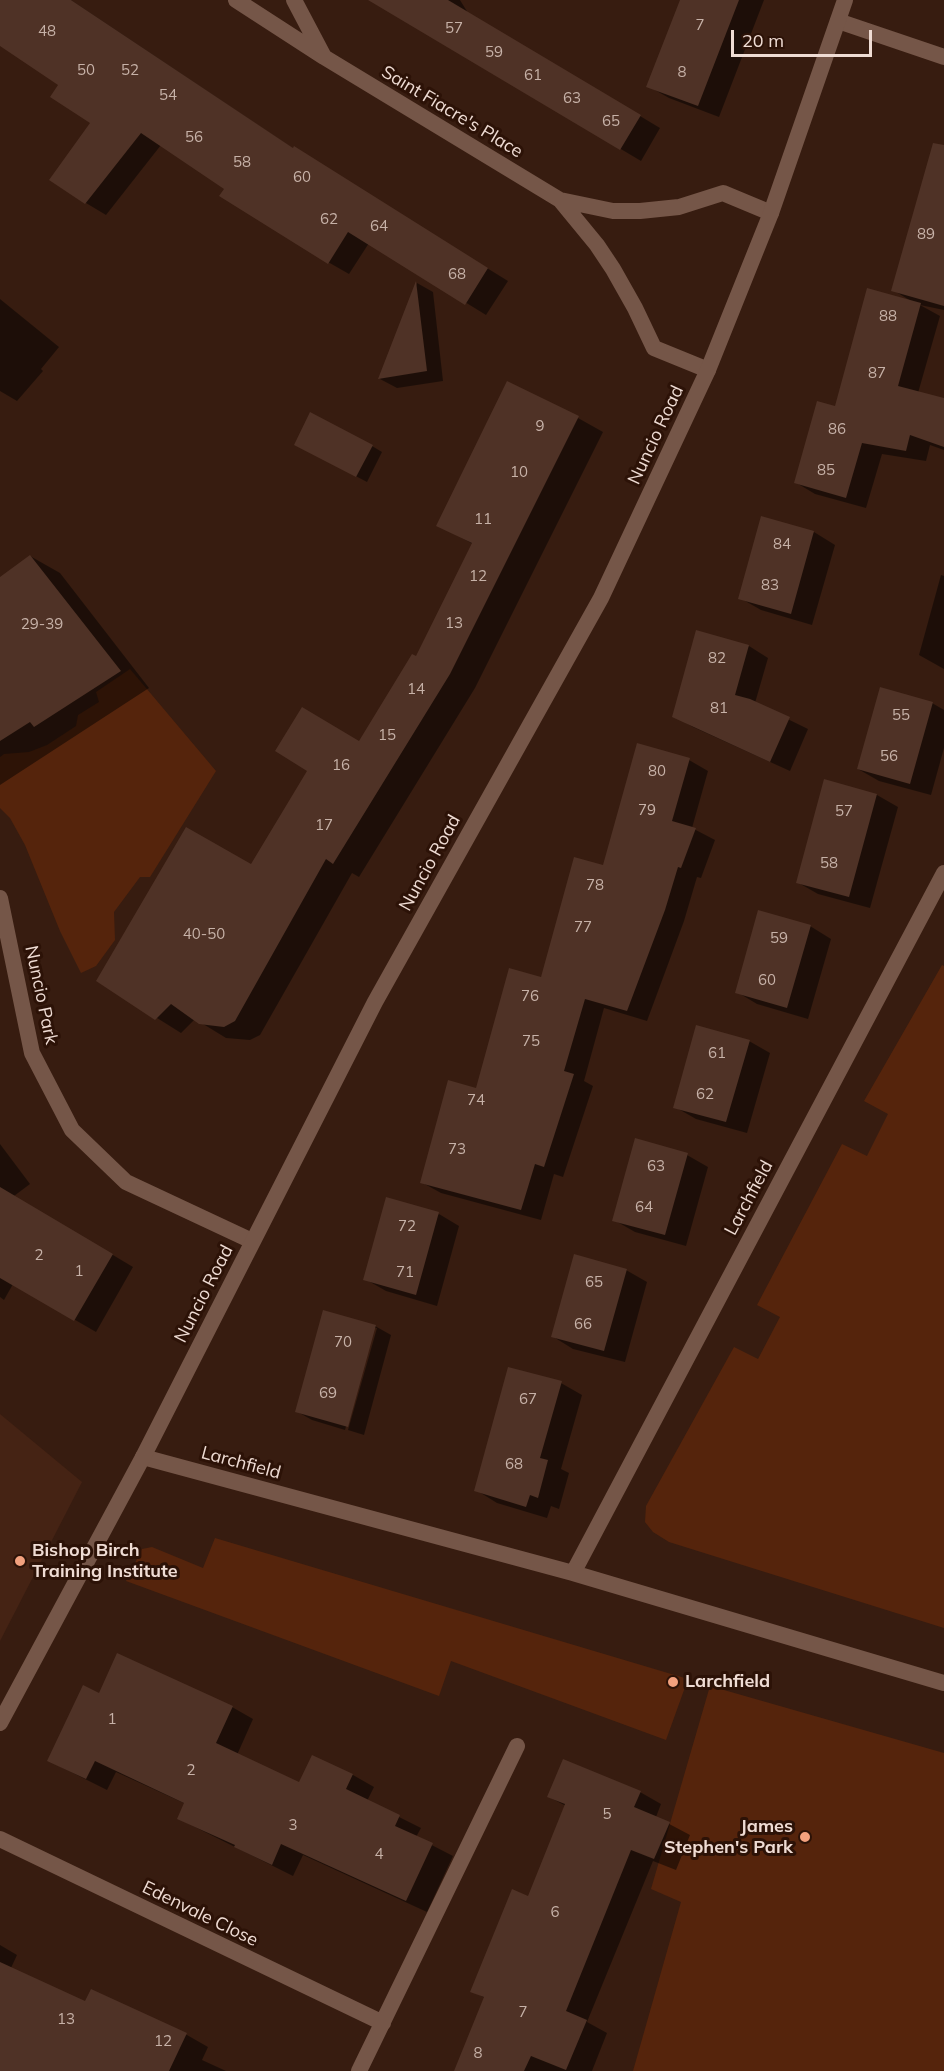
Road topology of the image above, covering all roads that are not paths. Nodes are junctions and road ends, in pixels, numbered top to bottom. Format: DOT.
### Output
graph roads {
  1 [pos="236,0"];
  2 [pos="294,0"];
  3 [pos="845,0"];
  4 [pos="838,21"];
  5 [pos="324,57"];
  6 [pos="944,57"];
  7 [pos="560,200"];
  8 [pos="771,213"];
  9 [pos="708,370"];
  10 [pos="944,873"];
  11 [pos="0,898"];
  12 [pos="252,1241"];
  13 [pos="143,1457"];
  14 [pos="573,1573"];
  15 [pos="944,1683"];
  16 [pos="0,1723"];
  17 [pos="517,1746"];
  18 [pos="0,1839"];
  19 [pos="383,2023"];
  20 [pos="359,2071"];
  1 -- 5 [label="street, Saint Fiacre's Place"];
  2 -- 5 [label="street"];
  3 -- 4 [label="street, Nuncio Road"];
  4 -- 6 [label="street"];
  4 -- 8 [label="street, Nuncio Road"];
  5 -- 7 [label="street, Saint Fiacre's Place"];
  7 -- 8 [label="street, Saint Fiacre's Place"];
  7 -- 9 [label="street, Saint Fiacre's Place"];
  8 -- 9 [label="street, Nuncio Road"];
  9 -- 12 [label="street, Nuncio Road"];
  10 -- 14 [label="street, Larchfield"];
  11 -- 12 [label="street, Nuncio Park"];
  12 -- 13 [label="street, Nuncio Road"];
  13 -- 14 [label="street, Larchfield"];
  13 -- 16 [label="street, Nuncio Road"];
  14 -- 15 [label="street, Larchfield"];
  17 -- 19 [label="street"];
  18 -- 19 [label="street, Edenvale Close"];
  19 -- 20 [label="street"];
}
